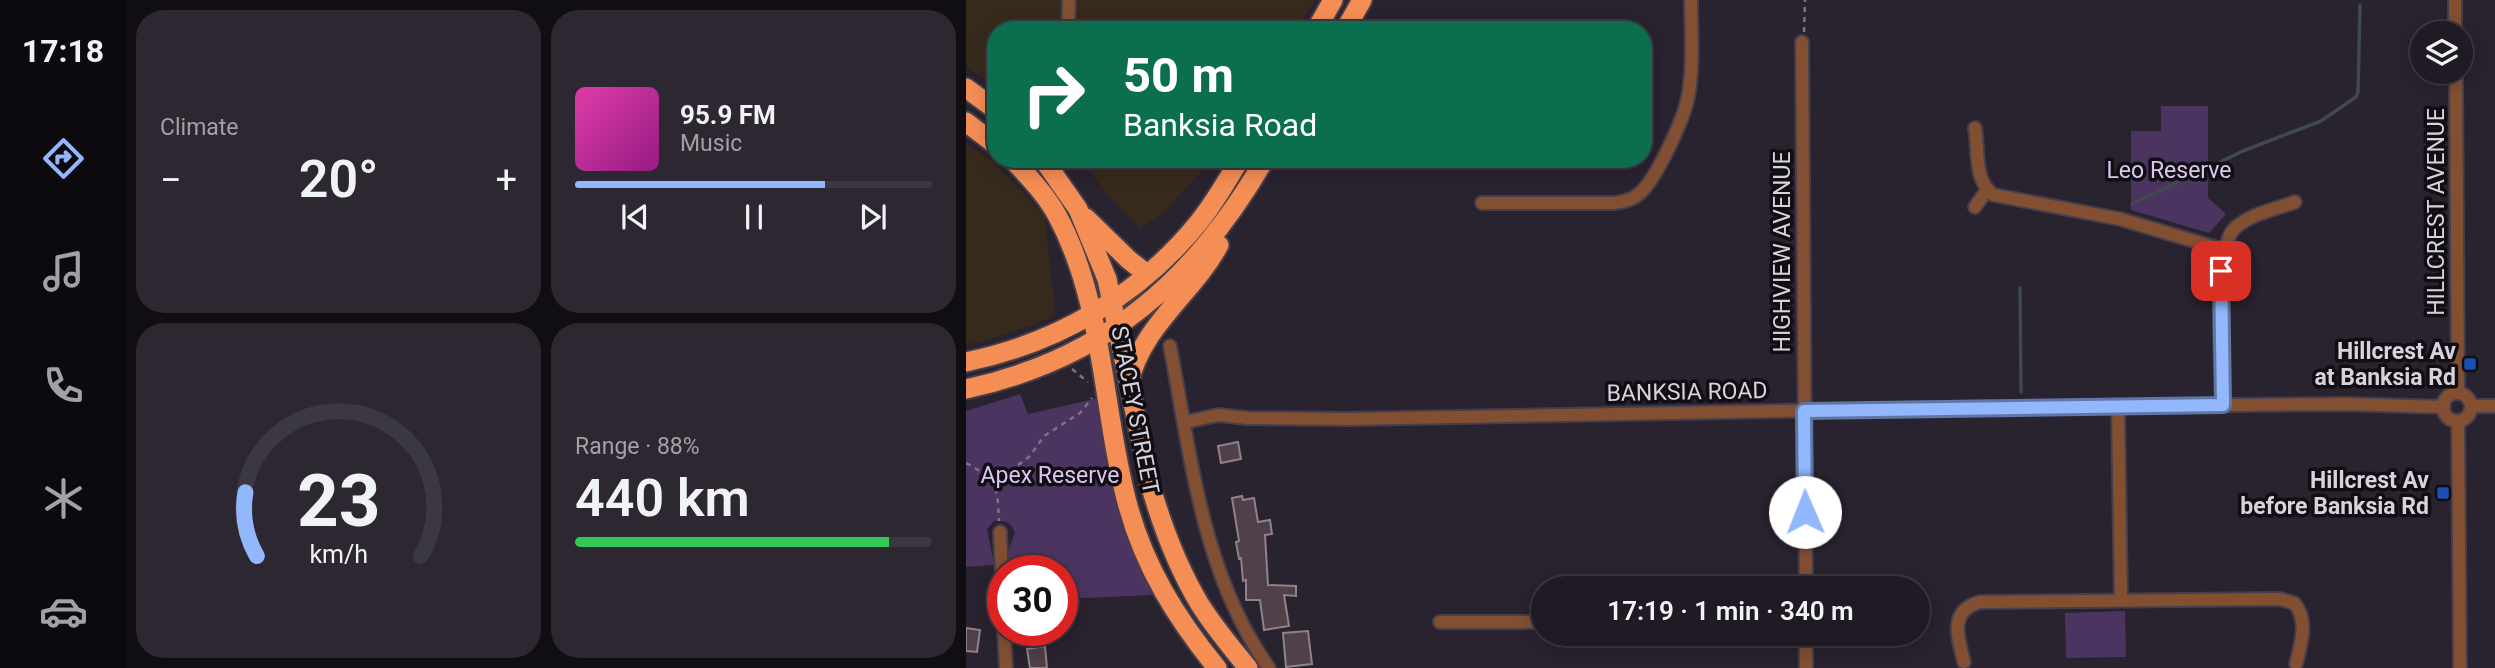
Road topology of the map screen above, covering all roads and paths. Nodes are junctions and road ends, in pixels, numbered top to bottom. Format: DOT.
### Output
graph roads {
  1 [pos="1069,0"];
  2 [pos="1333,0"];
  3 [pos="1362,0"];
  4 [pos="1691,0"];
  5 [pos="1805,0"];
  6 [pos="2455,0"];
  7 [pos="1068,21"];
  8 [pos="1321,21"];
  9 [pos="1350,21"];
  10 [pos="2455,21"];
  11 [pos="1802,42"];
  12 [pos="2456,84"];
  13 [pos="966,88"];
  14 [pos="987,103"];
  15 [pos="966,122"];
  16 [pos="1975,128"];
  17 [pos="987,138"];
  18 [pos="1020,168"];
  19 [pos="1049,168"];
  20 [pos="1234,168"];
  21 [pos="1260,168"];
  22 [pos="1252,182"];
  23 [pos="1987,190"];
  24 [pos="2295,202"];
  25 [pos="1482,203"];
  26 [pos="1975,207"];
  27 [pos="1078,209"];
  28 [pos="2224,250"];
  29 [pos="1147,274"];
  30 [pos="1112,301"];
  31 [pos="1092,316"];
  32 [pos="1118,327"];
  33 [pos="1097,340"];
  34 [pos="1170,346"];
  35 [pos="966,362"];
  36 [pos="1072,369"];
  37 [pos="1129,383"];
  38 [pos="1091,386"];
  39 [pos="966,389"];
  40 [pos="1093,391"];
  41 [pos="2458,394"];
  42 [pos="2223,405"];
  43 [pos="2471,406"];
  44 [pos="2495,406"];
  45 [pos="2118,407"];
  46 [pos="2444,407"];
  47 [pos="1804,411"];
  48 [pos="2458,421"];
  49 [pos="1185,422"];
  50 [pos="966,463"];
  51 [pos="994,483"];
  52 [pos="1000,532"];
  53 [pos="1001,555"];
  54 [pos="1806,576"];
  55 [pos="2121,601"];
  56 [pos="1440,622"];
  57 [pos="1531,622"];
  58 [pos="1005,646"];
  59 [pos="1806,646"];
  60 [pos="1254,662"];
  61 [pos="1964,662"];
  62 [pos="2296,664"];
  63 [pos="1006,668"];
  64 [pos="1216,668"];
  65 [pos="1269,668"];
  66 [pos="1806,668"];
  67 [pos="2460,668"];
  1 -- 7 [label="street"];
  2 -- 8 [label="highway"];
  3 -- 9 [label="highway"];
  4 -- 25 [label="street"];
  5 -- 11 [label="path"];
  6 -- 10 [label="street"];
  11 -- 47 [label="street, HIGHVIEW AVENUE"];
  12 -- 41 [label="street, HILLCREST AVENUE"];
  13 -- 14 [label="highway"];
  15 -- 17 [label="highway"];
  16 -- 23 [label="street"];
  18 -- 31 [label="highway, STACEY STREET"];
  19 -- 27 [label="highway, STACEY STREET"];
  20 -- 29 [label="highway"];
  21 -- 22 [label="highway"];
  22 -- 32 [label="highway"];
  22 -- 37 [label="highway"];
  23 -- 26 [label="street"];
  23 -- 28 [label="street"];
  24 -- 28 [label="street"];
  27 -- 29 [label="highway"];
  27 -- 30 [label="highway, STACEY STREET"];
  28 -- 42 [label="street"];
  29 -- 30 [label="highway"];
  30 -- 31 [label="highway"];
  30 -- 32 [label="highway, STACEY STREET"];
  31 -- 33 [label="highway, STACEY STREET"];
  31 -- 35 [label="highway"];
  32 -- 33 [label="highway"];
  32 -- 37 [label="highway, STACEY STREET"];
  33 -- 39 [label="highway"];
  33 -- 64 [label="highway, STACEY STREET"];
  34 -- 49 [label="street, STACEY STREET"];
  36 -- 38 [label="path"];
  37 -- 60 [label="highway, STACEY STREET"];
  40 -- 51 [label="path"];
  41 -- 43 [label="street"];
  41 -- 46 [label="street"];
  42 -- 45 [label="street, BANKSIA ROAD"];
  42 -- 46 [label="street, BANKSIA ROAD"];
  43 -- 44 [label="street"];
  43 -- 48 [label="street"];
  45 -- 47 [label="street, BANKSIA ROAD"];
  45 -- 55 [label="street"];
  46 -- 48 [label="street"];
  47 -- 49 [label="street, BANKSIA ROAD"];
  47 -- 54 [label="street, HIGHVIEW AVENUE"];
  48 -- 67 [label="street"];
  49 -- 60 [label="street, STACEY STREET"];
  50 -- 51 [label="path"];
  51 -- 52 [label="path"];
  52 -- 53 [label="street"];
  55 -- 61 [label="street"];
  55 -- 62 [label="street"];
  56 -- 57 [label="street"];
  58 -- 63 [label="street"];
  59 -- 66 [label="street"];
  60 -- 65 [label="street, STACEY STREET"];
}
